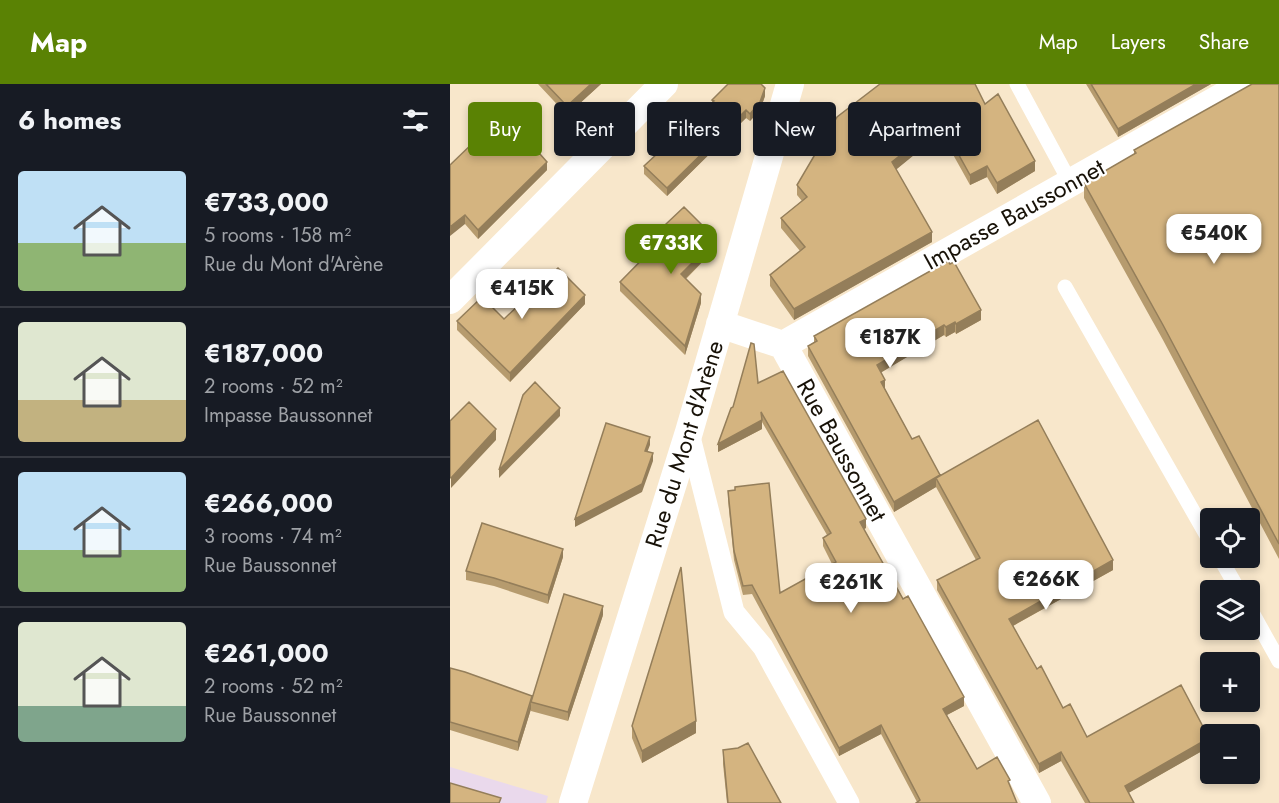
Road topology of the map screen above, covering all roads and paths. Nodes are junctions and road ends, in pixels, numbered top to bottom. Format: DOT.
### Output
graph roads {
  1 [pos="664,84"];
  2 [pos="790,84"];
  3 [pos="1017,84"];
  4 [pos="1245,84"];
  5 [pos="1070,183"];
  6 [pos="1065,287"];
  7 [pos="450,300"];
  8 [pos="720,324"];
  9 [pos="783,345"];
  10 [pos="689,432"];
  11 [pos="1200,523"];
  12 [pos="1260,627"];
  13 [pos="1279,661"];
  14 [pos="573,803"];
  15 [pos="849,803"];
  16 [pos="1038,803"];
  1 -- 7 [label="street"];
  2 -- 8 [label="street, Rue du Mont d'Arène"];
  3 -- 5 [label="lane"];
  4 -- 5 [label="street, Impasse Baussonnet"];
  5 -- 9 [label="street, Impasse Baussonnet"];
  6 -- 11 [label="lane"];
  8 -- 9 [label="street"];
  8 -- 10 [label="street, Rue du Mont d'Arène"];
  9 -- 16 [label="street, Rue Baussonnet"];
  10 -- 14 [label="street, Rue du Mont d'Arène"];
  10 -- 15 [label="street"];
  12 -- 13 [label="lane"];
}
